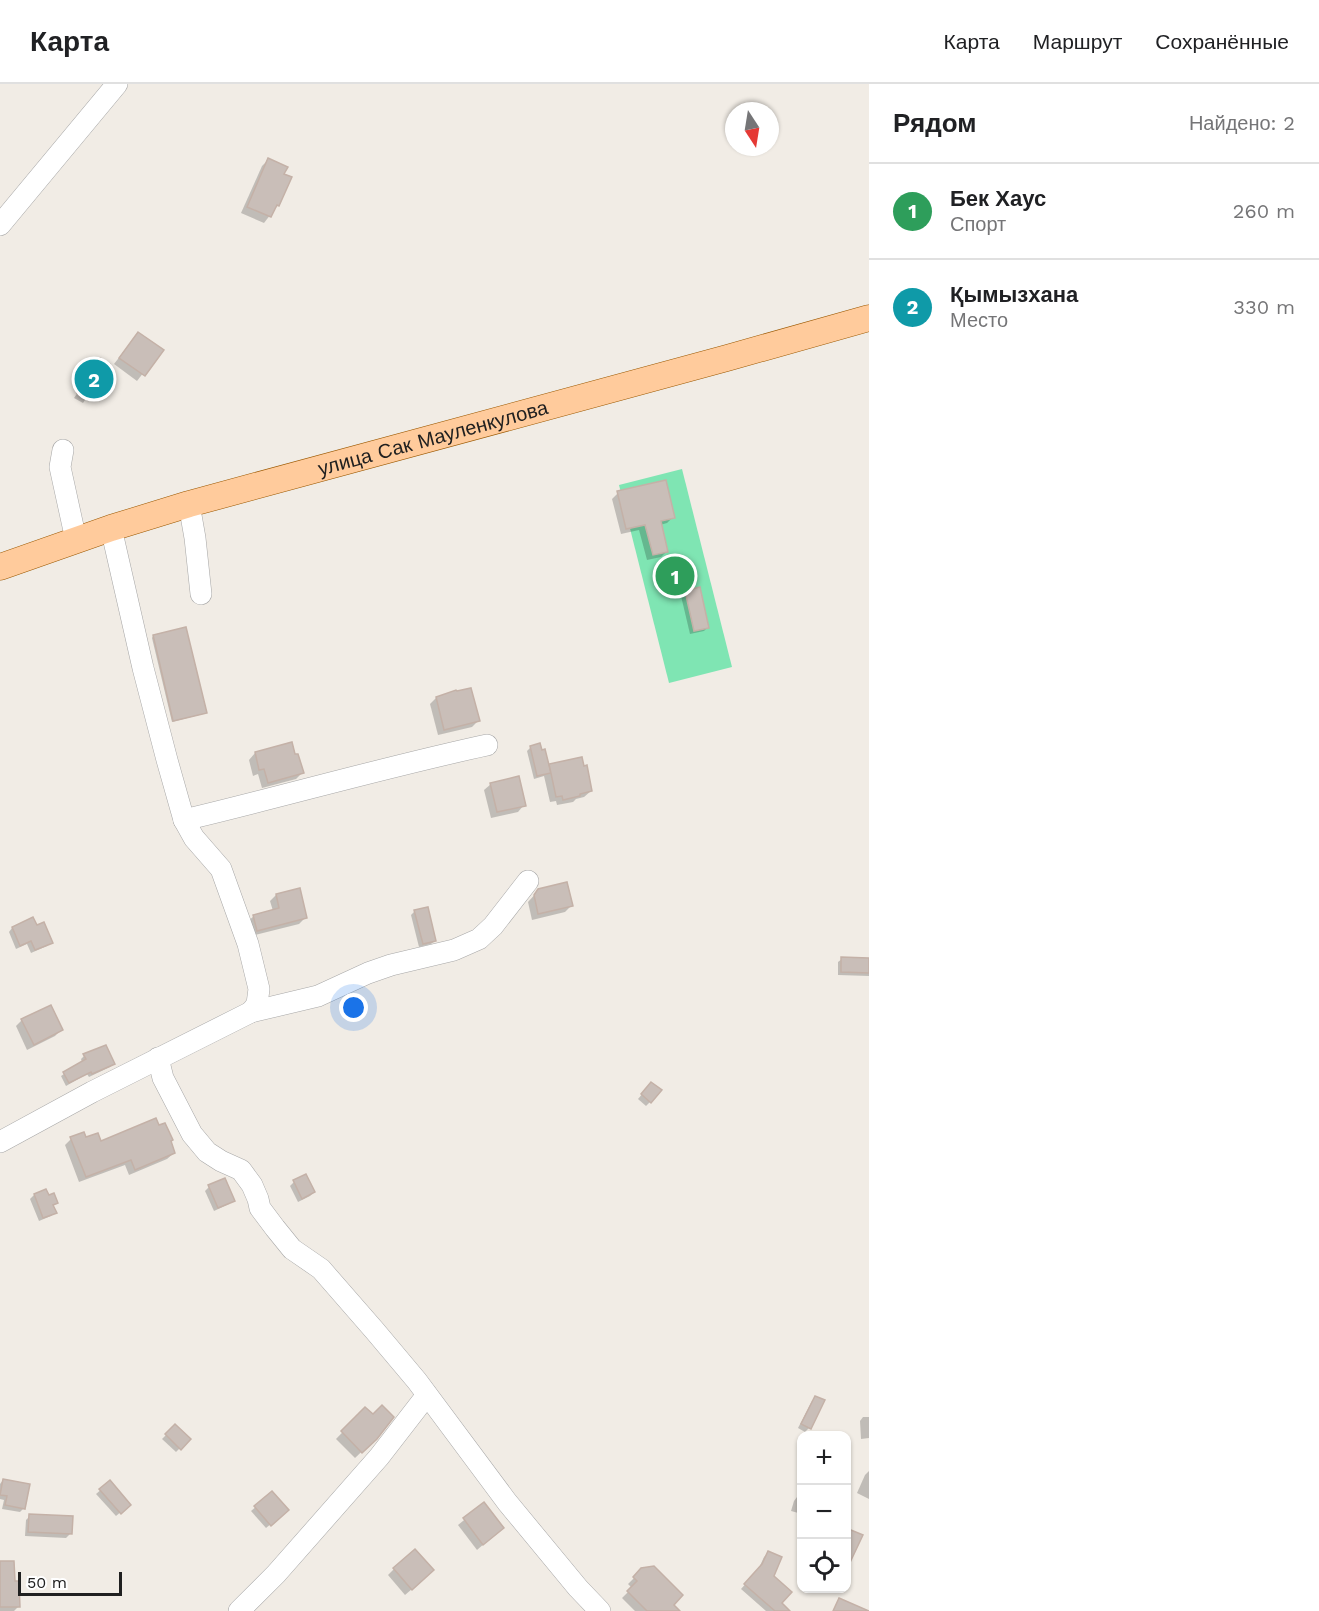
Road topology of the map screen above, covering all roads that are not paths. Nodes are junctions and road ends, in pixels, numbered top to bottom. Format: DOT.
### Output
graph roads {
  1 [pos="117,84"];
  2 [pos="0,225"];
  3 [pos="869,318"];
  4 [pos="63,450"];
  5 [pos="189,504"];
  6 [pos="111,528"];
  7 [pos="76,540"];
  8 [pos="0,567"];
  9 [pos="201,594"];
  10 [pos="487,745"];
  11 [pos="184,820"];
  12 [pos="528,881"];
  13 [pos="251,1012"];
  14 [pos="158,1058"];
  15 [pos="0,1142"];
  16 [pos="427,1395"];
  17 [pos="239,1611"];
  18 [pos="600,1611"];
  1 -- 2 [label="street"];
  3 -- 5 [label="main road, улица Сак Мауленкулова"];
  4 -- 7 [label="street"];
  5 -- 6 [label="main road, улица Сак Мауленкулова"];
  5 -- 9 [label="street"];
  6 -- 7 [label="main road, улица Сак Мауленкулова"];
  6 -- 11 [label="street"];
  7 -- 8 [label="main road, улица Сак Мауленкулова"];
  10 -- 11 [label="street"];
  11 -- 13 [label="street"];
  12 -- 13 [label="street"];
  13 -- 14 [label="street"];
  14 -- 15 [label="street"];
  14 -- 16 [label="street"];
  16 -- 17 [label="street"];
  16 -- 18 [label="street"];
}
